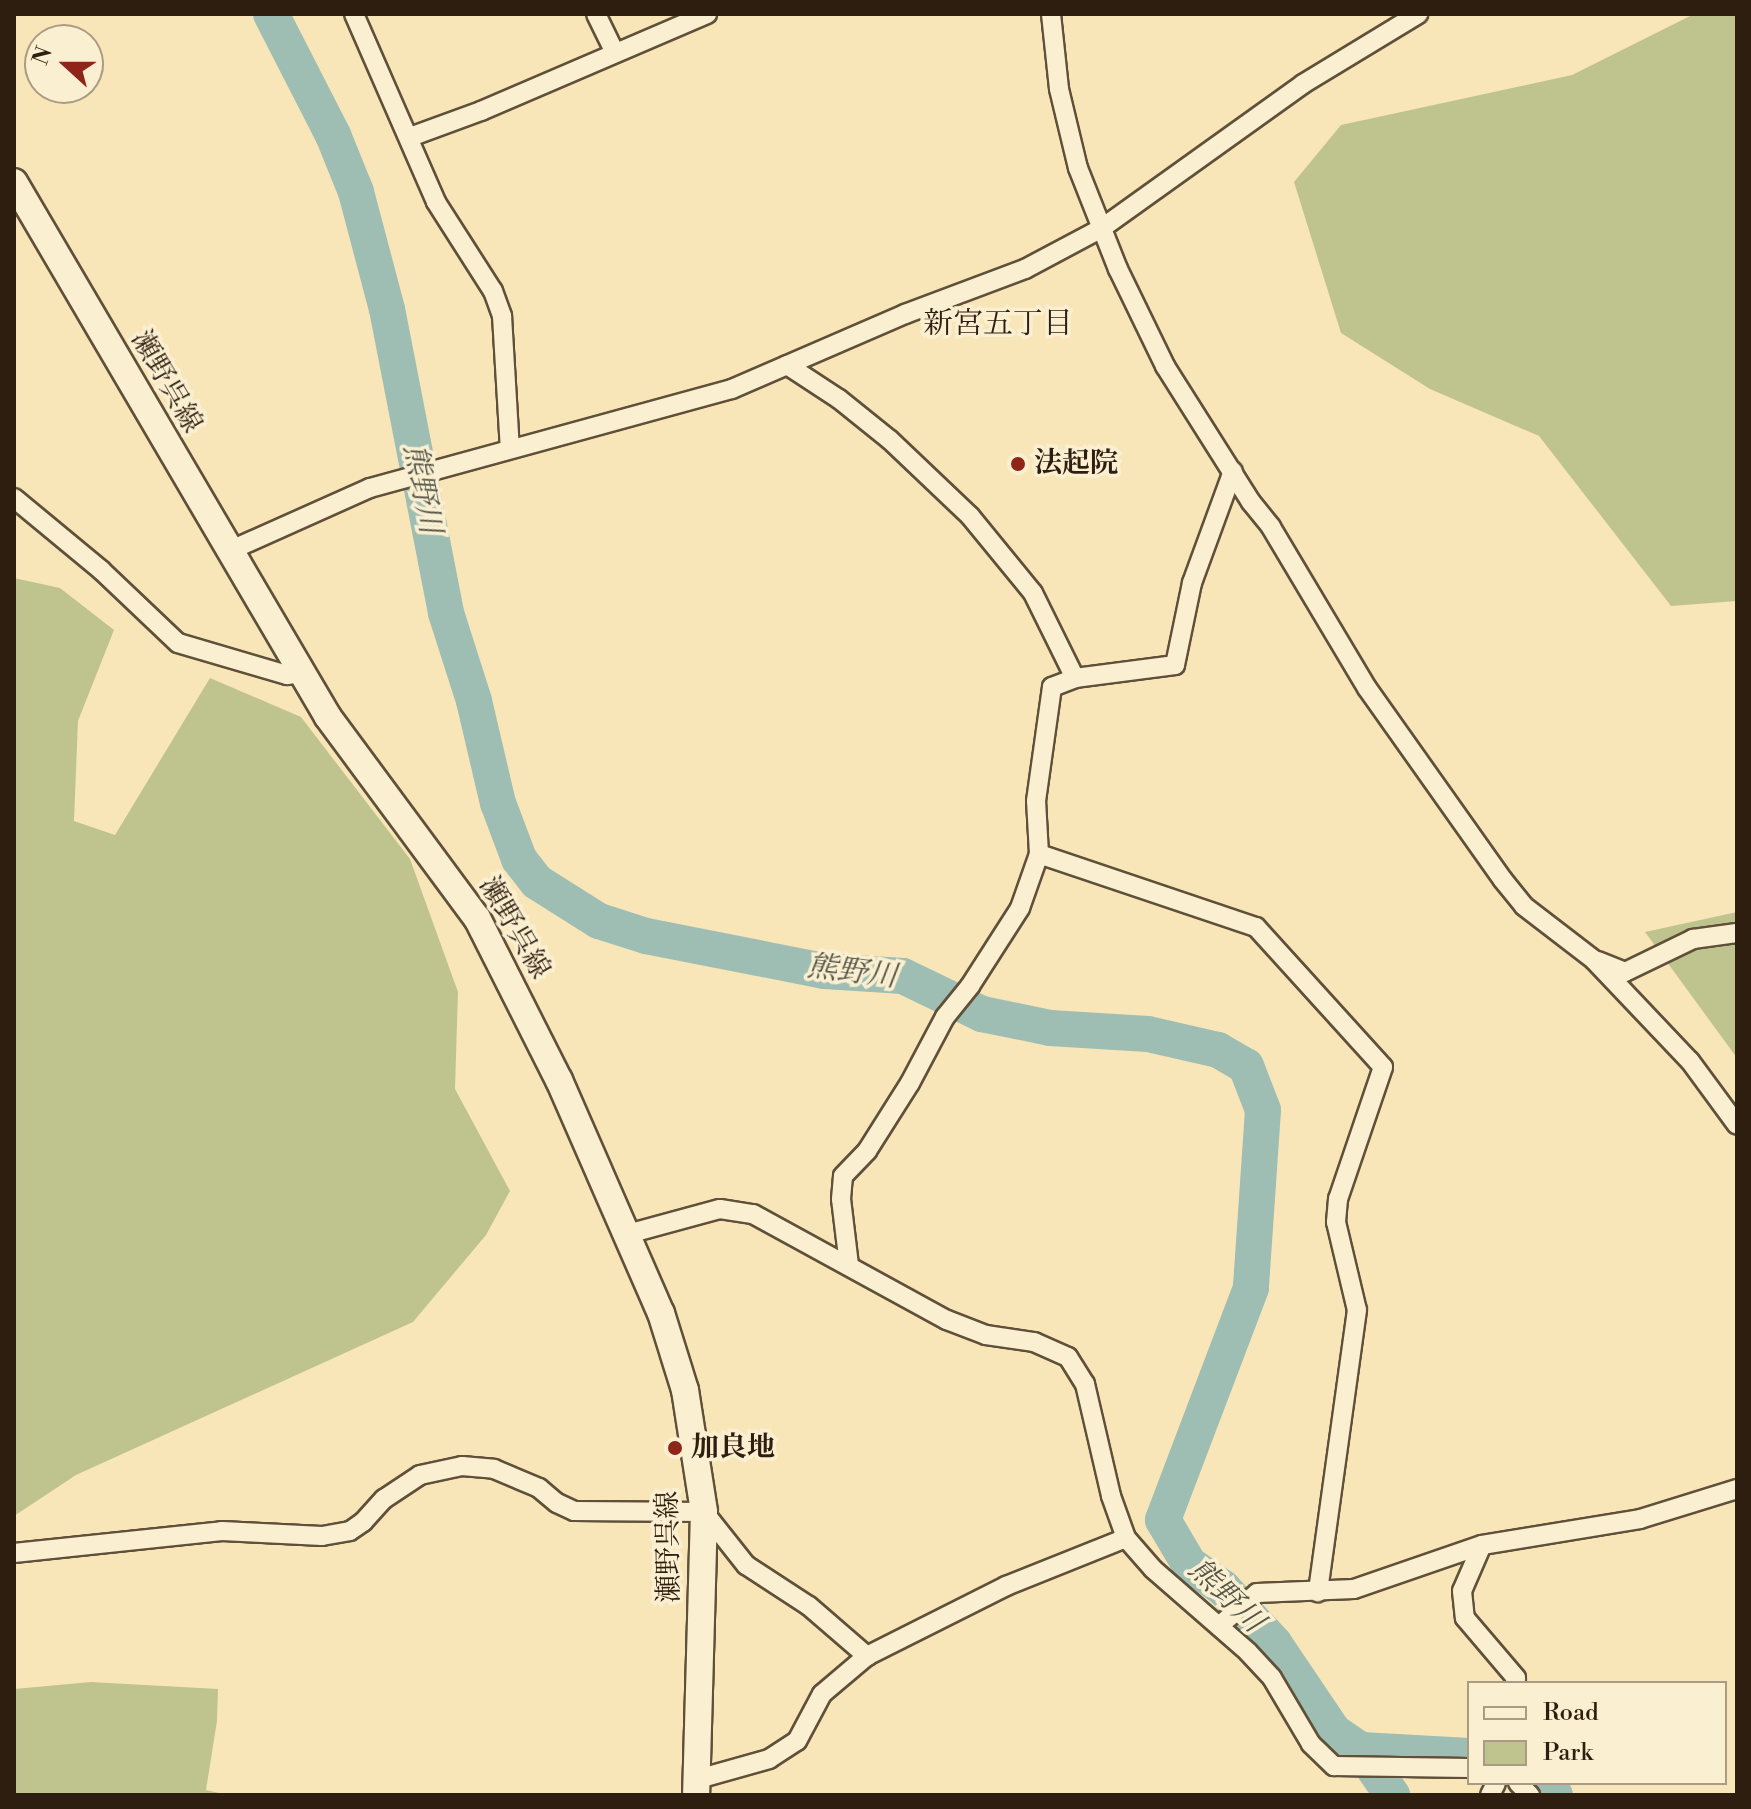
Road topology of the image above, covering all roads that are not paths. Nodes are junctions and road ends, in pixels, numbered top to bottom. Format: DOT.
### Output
graph roads {
  1 [pos="354,14"];
  2 [pos="596,14"];
  3 [pos="707,14"];
  4 [pos="1051,14"];
  5 [pos="1418,14"];
  6 [pos="615,53"];
  7 [pos="410,137"];
  8 [pos="14,182"];
  9 [pos="1102,228"];
  10 [pos="787,365"];
  11 [pos="510,449"];
  12 [pos="1233,471"];
  13 [pos="14,498"];
  14 [pos="229,551"];
  15 [pos="302,673"];
  16 [pos="1075,678"];
  17 [pos="1039,854"];
  18 [pos="1737,933"];
  19 [pos="1594,960"];
  20 [pos="1737,1125"];
  21 [pos="624,1235"];
  22 [pos="849,1265"];
  23 [pos="1737,1489"];
  24 [pos="704,1512"];
  25 [pos="1126,1538"];
  26 [pos="1482,1545"];
  27 [pos="14,1553"];
  28 [pos="1318,1592"];
  29 [pos="1225,1621"];
  30 [pos="867,1656"];
  31 [pos="1515,1681"];
  32 [pos="1467,1768"];
  33 [pos="697,1787"];
  1 -- 7 [label="street"];
  2 -- 6 [label="street"];
  3 -- 6 [label="street"];
  4 -- 9 [label="street"];
  5 -- 9 [label="street"];
  6 -- 7 [label="street"];
  7 -- 11 [label="street"];
  8 -- 14 [label="main road, 瀬野呉線"];
  9 -- 10 [label="street"];
  9 -- 12 [label="street"];
  10 -- 11 [label="street"];
  10 -- 16 [label="street"];
  11 -- 14 [label="street"];
  12 -- 16 [label="street"];
  12 -- 19 [label="street"];
  13 -- 15 [label="street"];
  14 -- 15 [label="main road, 瀬野呉線"];
  15 -- 21 [label="main road, 瀬野呉線"];
  16 -- 17 [label="street"];
  17 -- 22 [label="street"];
  17 -- 28 [label="street"];
  18 -- 19 [label="street"];
  19 -- 20 [label="street"];
  21 -- 22 [label="street"];
  21 -- 24 [label="main road, 瀬野呉線"];
  22 -- 25 [label="street"];
  23 -- 26 [label="street"];
  24 -- 27 [label="street"];
  24 -- 30 [label="street"];
  24 -- 33 [label="main road, 瀬野呉線"];
  25 -- 29 [label="street"];
  25 -- 30 [label="street"];
  26 -- 28 [label="street"];
  26 -- 31 [label="street"];
  28 -- 29 [label="street"];
  29 -- 32 [label="street"];
  30 -- 33 [label="street"];
}
